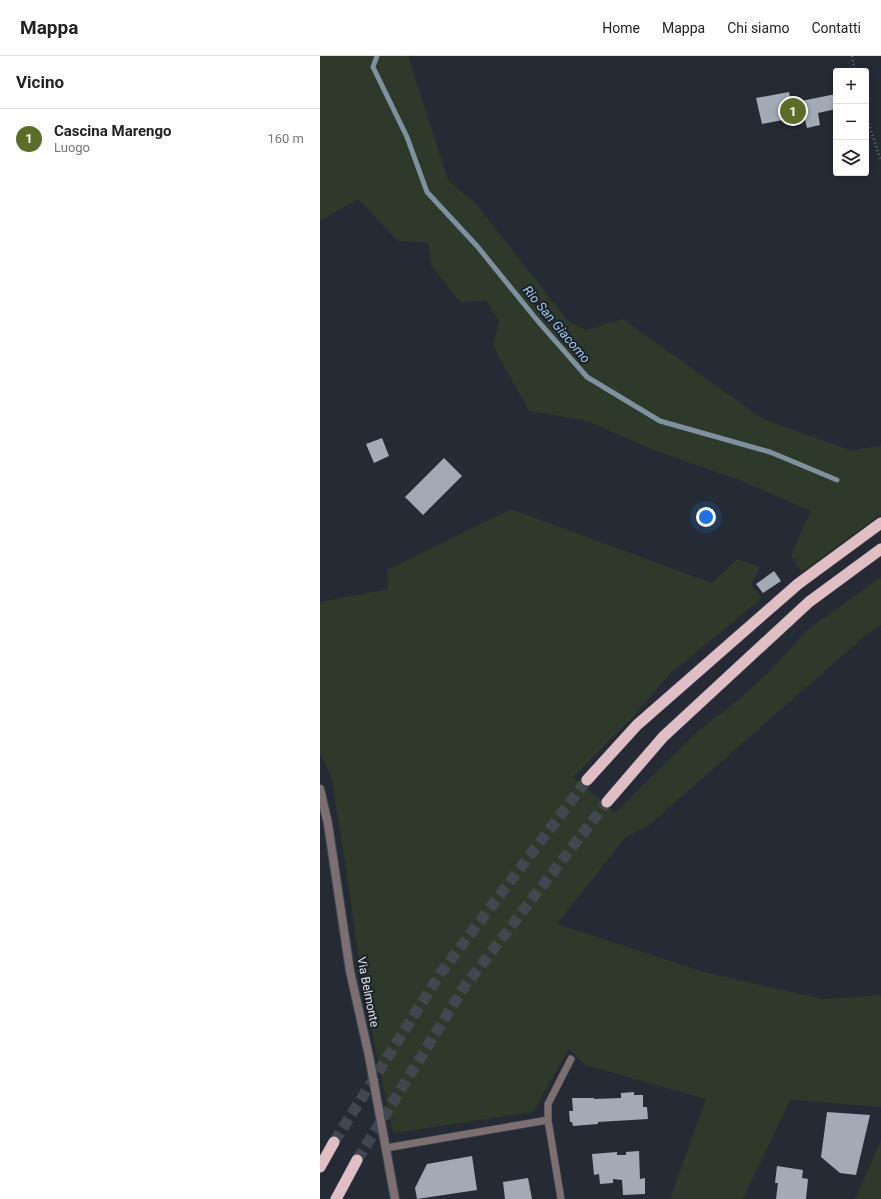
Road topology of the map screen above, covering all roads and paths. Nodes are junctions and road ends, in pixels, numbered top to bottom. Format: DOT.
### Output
graph roads {
  1 [pos="852,56"];
  2 [pos="854,68"];
  3 [pos="869,125"];
  4 [pos="881,161"];
  5 [pos="881,523"];
  6 [pos="881,549"];
  7 [pos="587,780"];
  8 [pos="320,789"];
  9 [pos="607,802"];
  10 [pos="571,1059"];
  11 [pos="548,1120"];
  12 [pos="334,1142"];
  13 [pos="386,1148"];
  14 [pos="357,1160"];
  15 [pos="320,1167"];
  16 [pos="336,1199"];
  17 [pos="395,1199"];
  18 [pos="561,1199"];
  1 -- 2 [label="path"];
  3 -- 4 [label="path"];
  5 -- 7 [label="highway"];
  6 -- 9 [label="highway"];
  8 -- 13 [label="street, Via Belmonte"];
  10 -- 11 [label="lane"];
  11 -- 13 [label="lane"];
  11 -- 18 [label="lane"];
  12 -- 15 [label="highway"];
  13 -- 17 [label="street, Via Belmonte"];
  14 -- 16 [label="highway"];
}
